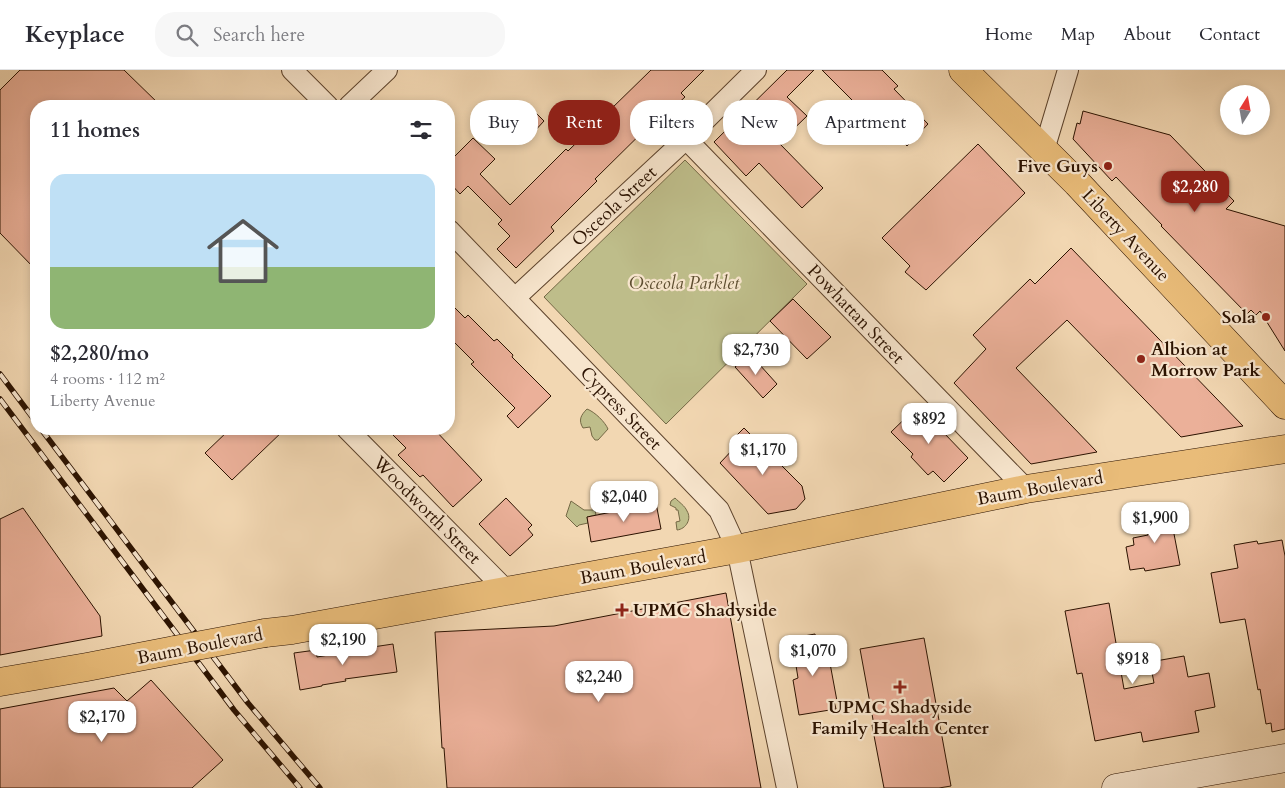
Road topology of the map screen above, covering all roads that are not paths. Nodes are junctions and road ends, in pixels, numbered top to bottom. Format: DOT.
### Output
graph roads {
  1 [pos="292,70"];
  2 [pos="386,70"];
  3 [pos="756,70"];
  4 [pos="963,70"];
  5 [pos="1068,70"];
  6 [pos="322,100"];
  7 [pos="355,100"];
  8 [pos="713,112"];
  9 [pos="680,145"];
  10 [pos="692,145"];
  11 [pos="1044,150"];
  12 [pos="455,236"];
  13 [pos="515,298"];
  14 [pos="1285,405"];
  15 [pos="353,435"];
  16 [pos="1285,449"];
  17 [pos="1026,489"];
  18 [pos="737,550"];
  19 [pos="507,591"];
  20 [pos="0,682"];
  21 [pos="1285,758"];
  22 [pos="787,788"];
  23 [pos="1116,788"];
  1 -- 6 [label="street"];
  2 -- 7 [label="street"];
  3 -- 8 [label="street, Osceola Street"];
  4 -- 11 [label="main road, Liberty Avenue"];
  5 -- 11 [label="street"];
  9 -- 13 [label="street, Osceola Street"];
  10 -- 17 [label="street, Powhattan Street"];
  11 -- 14 [label="main road, Liberty Avenue"];
  12 -- 13 [label="street, Cypress Street"];
  13 -- 18 [label="street, Cypress Street"];
  15 -- 19 [label="street, Woodworth Street"];
  16 -- 17 [label="main road, Baum Boulevard"];
  17 -- 18 [label="main road, Baum Boulevard"];
  18 -- 19 [label="main road, Baum Boulevard"];
  18 -- 22 [label="street, Cypress Street"];
  19 -- 20 [label="main road, Baum Boulevard, bridge"];
  21 -- 23 [label="main road"];
}
